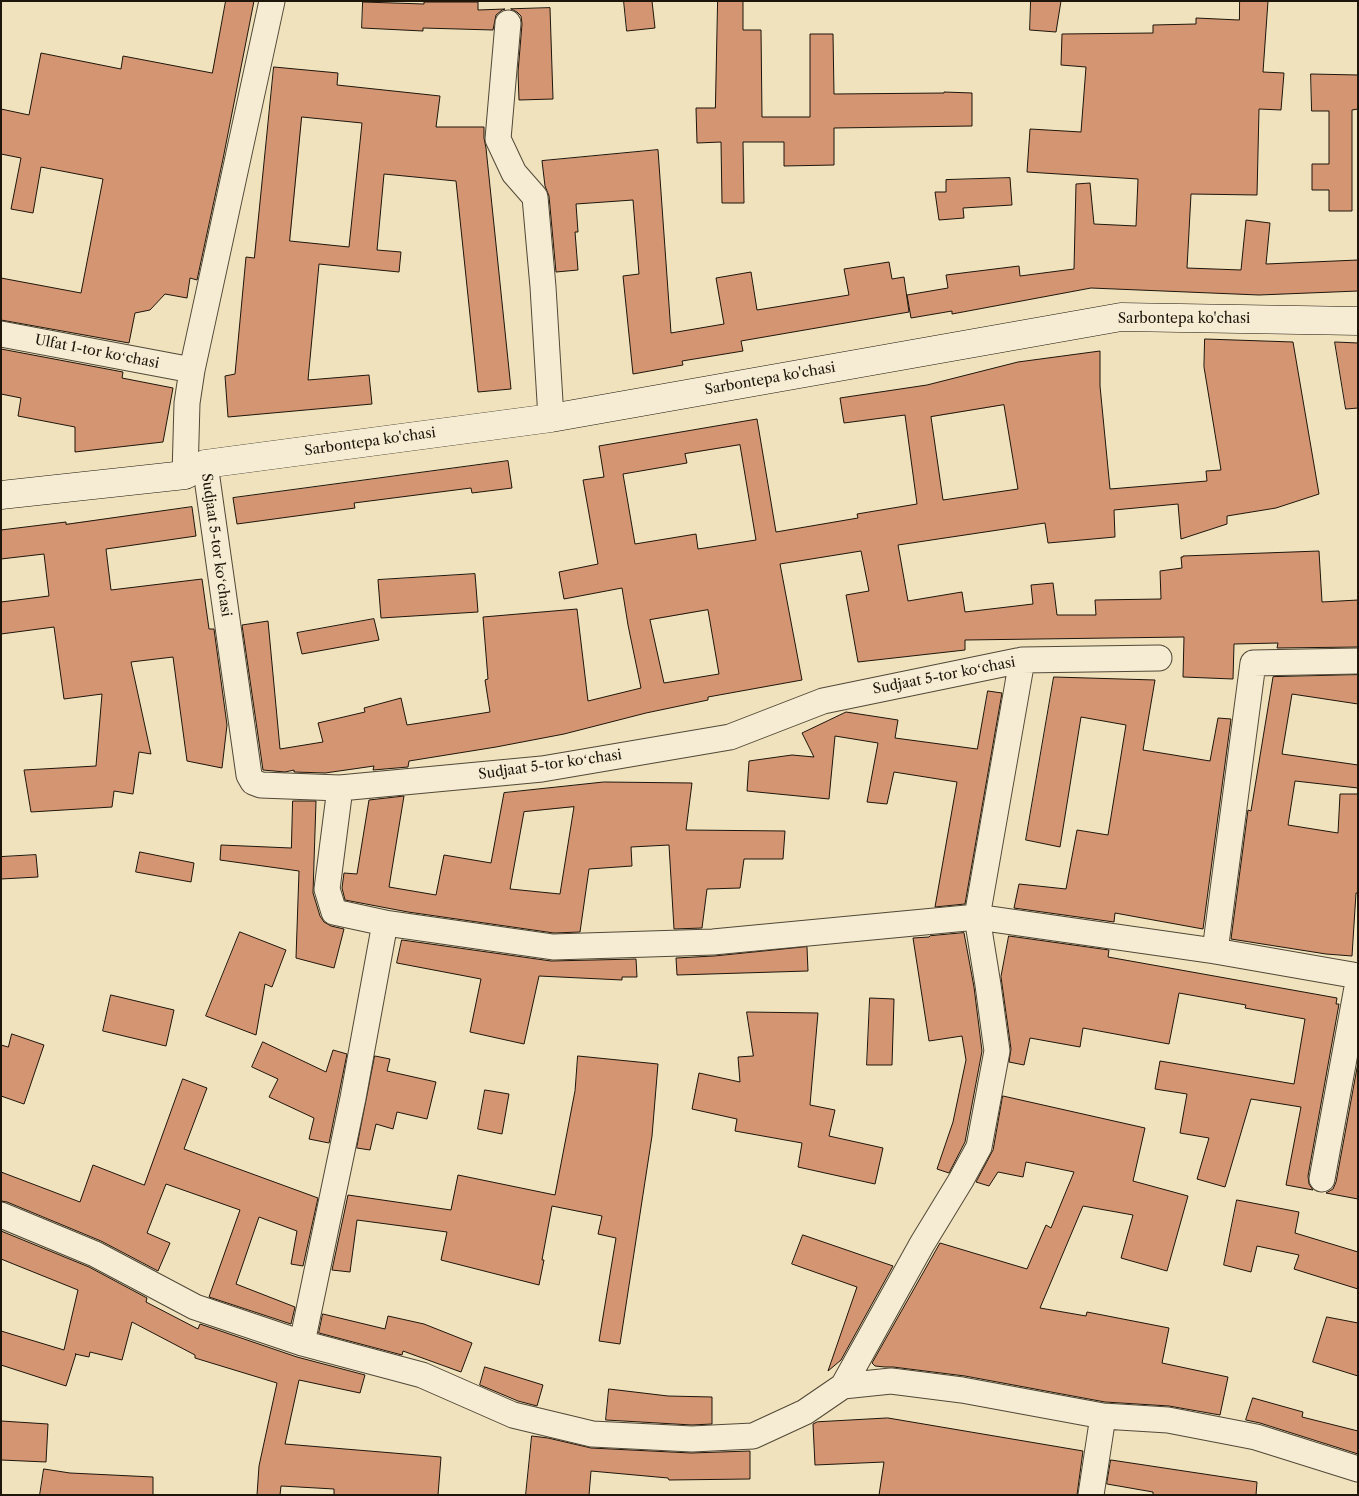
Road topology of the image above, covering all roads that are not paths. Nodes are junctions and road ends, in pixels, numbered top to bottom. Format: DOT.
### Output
graph roads {
  1 [pos="272,1"];
  2 [pos="508,23"];
  3 [pos="1358,321"];
  4 [pos="1,334"];
  5 [pos="192,370"];
  6 [pos="551,418"];
  7 [pos="195,469"];
  8 [pos="1,494"];
  9 [pos="1158,658"];
  10 [pos="1022,660"];
  11 [pos="1358,661"];
  12 [pos="340,788"];
  13 [pos="977,917"];
  14 [pos="385,923"];
  15 [pos="1215,951"];
  16 [pos="1358,976"];
  17 [pos="1358,982"];
  18 [pos="1322,1179"];
  19 [pos="1,1215"];
  20 [pos="302,1343"];
  21 [pos="843,1386"];
  22 [pos="1103,1416"];
  23 [pos="1358,1469"];
  24 [pos="1091,1495"];
  1 -- 5 [label="street, Sudjaat 5-tor koʻchasi"];
  2 -- 6 [label="street"];
  3 -- 6 [label="street, Sarbontepa ko'chasi"];
  4 -- 5 [label="street, Ulfat 1-tor koʻchasi"];
  5 -- 7 [label="street, Sudjaat 5-tor koʻchasi"];
  6 -- 7 [label="street, Sarbontepa ko'chasi"];
  7 -- 8 [label="street, Sarbontepa ko'chasi"];
  7 -- 12 [label="street, Sudjaat 5-tor koʻchasi"];
  9 -- 10 [label="street, Sudjaat 5-tor koʻchasi"];
  10 -- 12 [label="street, Sudjaat 5-tor koʻchasi"];
  10 -- 13 [label="street"];
  11 -- 15 [label="street"];
  12 -- 14 [label="street"];
  13 -- 14 [label="street"];
  13 -- 15 [label="street"];
  13 -- 21 [label="street"];
  14 -- 20 [label="street"];
  15 -- 16 [label="street"];
  17 -- 18 [label="street"];
  19 -- 20 [label="street"];
  20 -- 21 [label="street"];
  21 -- 22 [label="street"];
  22 -- 23 [label="street"];
  22 -- 24 [label="street"];
}
